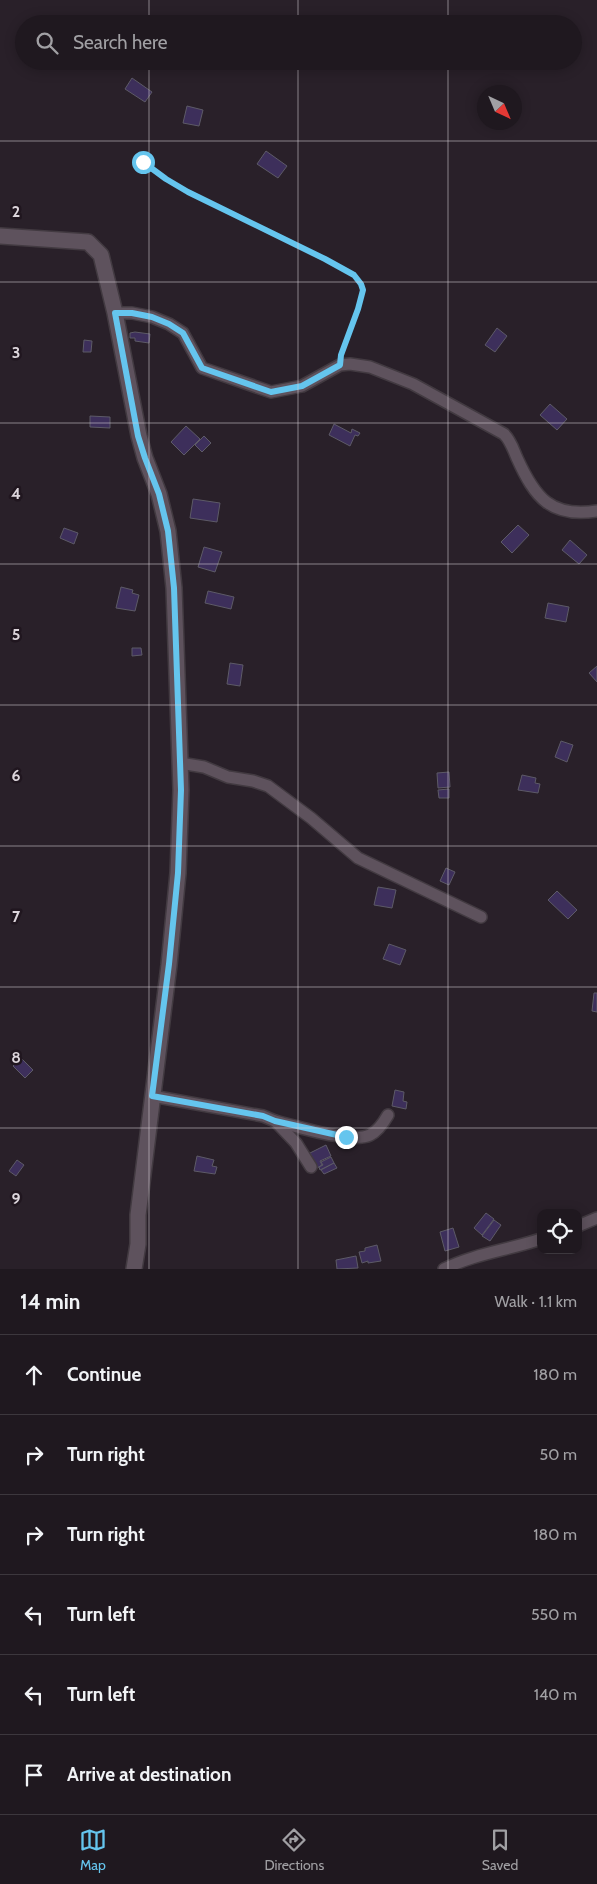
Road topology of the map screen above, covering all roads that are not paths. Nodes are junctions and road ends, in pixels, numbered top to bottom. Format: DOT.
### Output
graph roads {
  1 [pos="0,236"];
  2 [pos="115,313"];
  3 [pos="597,511"];
  4 [pos="180,763"];
  5 [pos="481,917"];
  6 [pos="152,1096"];
  7 [pos="388,1115"];
  8 [pos="275,1121"];
  9 [pos="311,1167"];
  10 [pos="597,1218"];
  11 [pos="582,1224"];
  12 [pos="537,1241"];
  13 [pos="134,1269"];
  14 [pos="444,1269"];
  1 -- 2 [label="main road"];
  2 -- 3 [label="street"];
  2 -- 4 [label="main road"];
  4 -- 5 [label="street"];
  4 -- 6 [label="main road"];
  6 -- 8 [label="street"];
  6 -- 13 [label="main road"];
  7 -- 8 [label="street"];
  8 -- 9 [label="street"];
  10 -- 11 [label="street"];
  12 -- 14 [label="street"];
}
